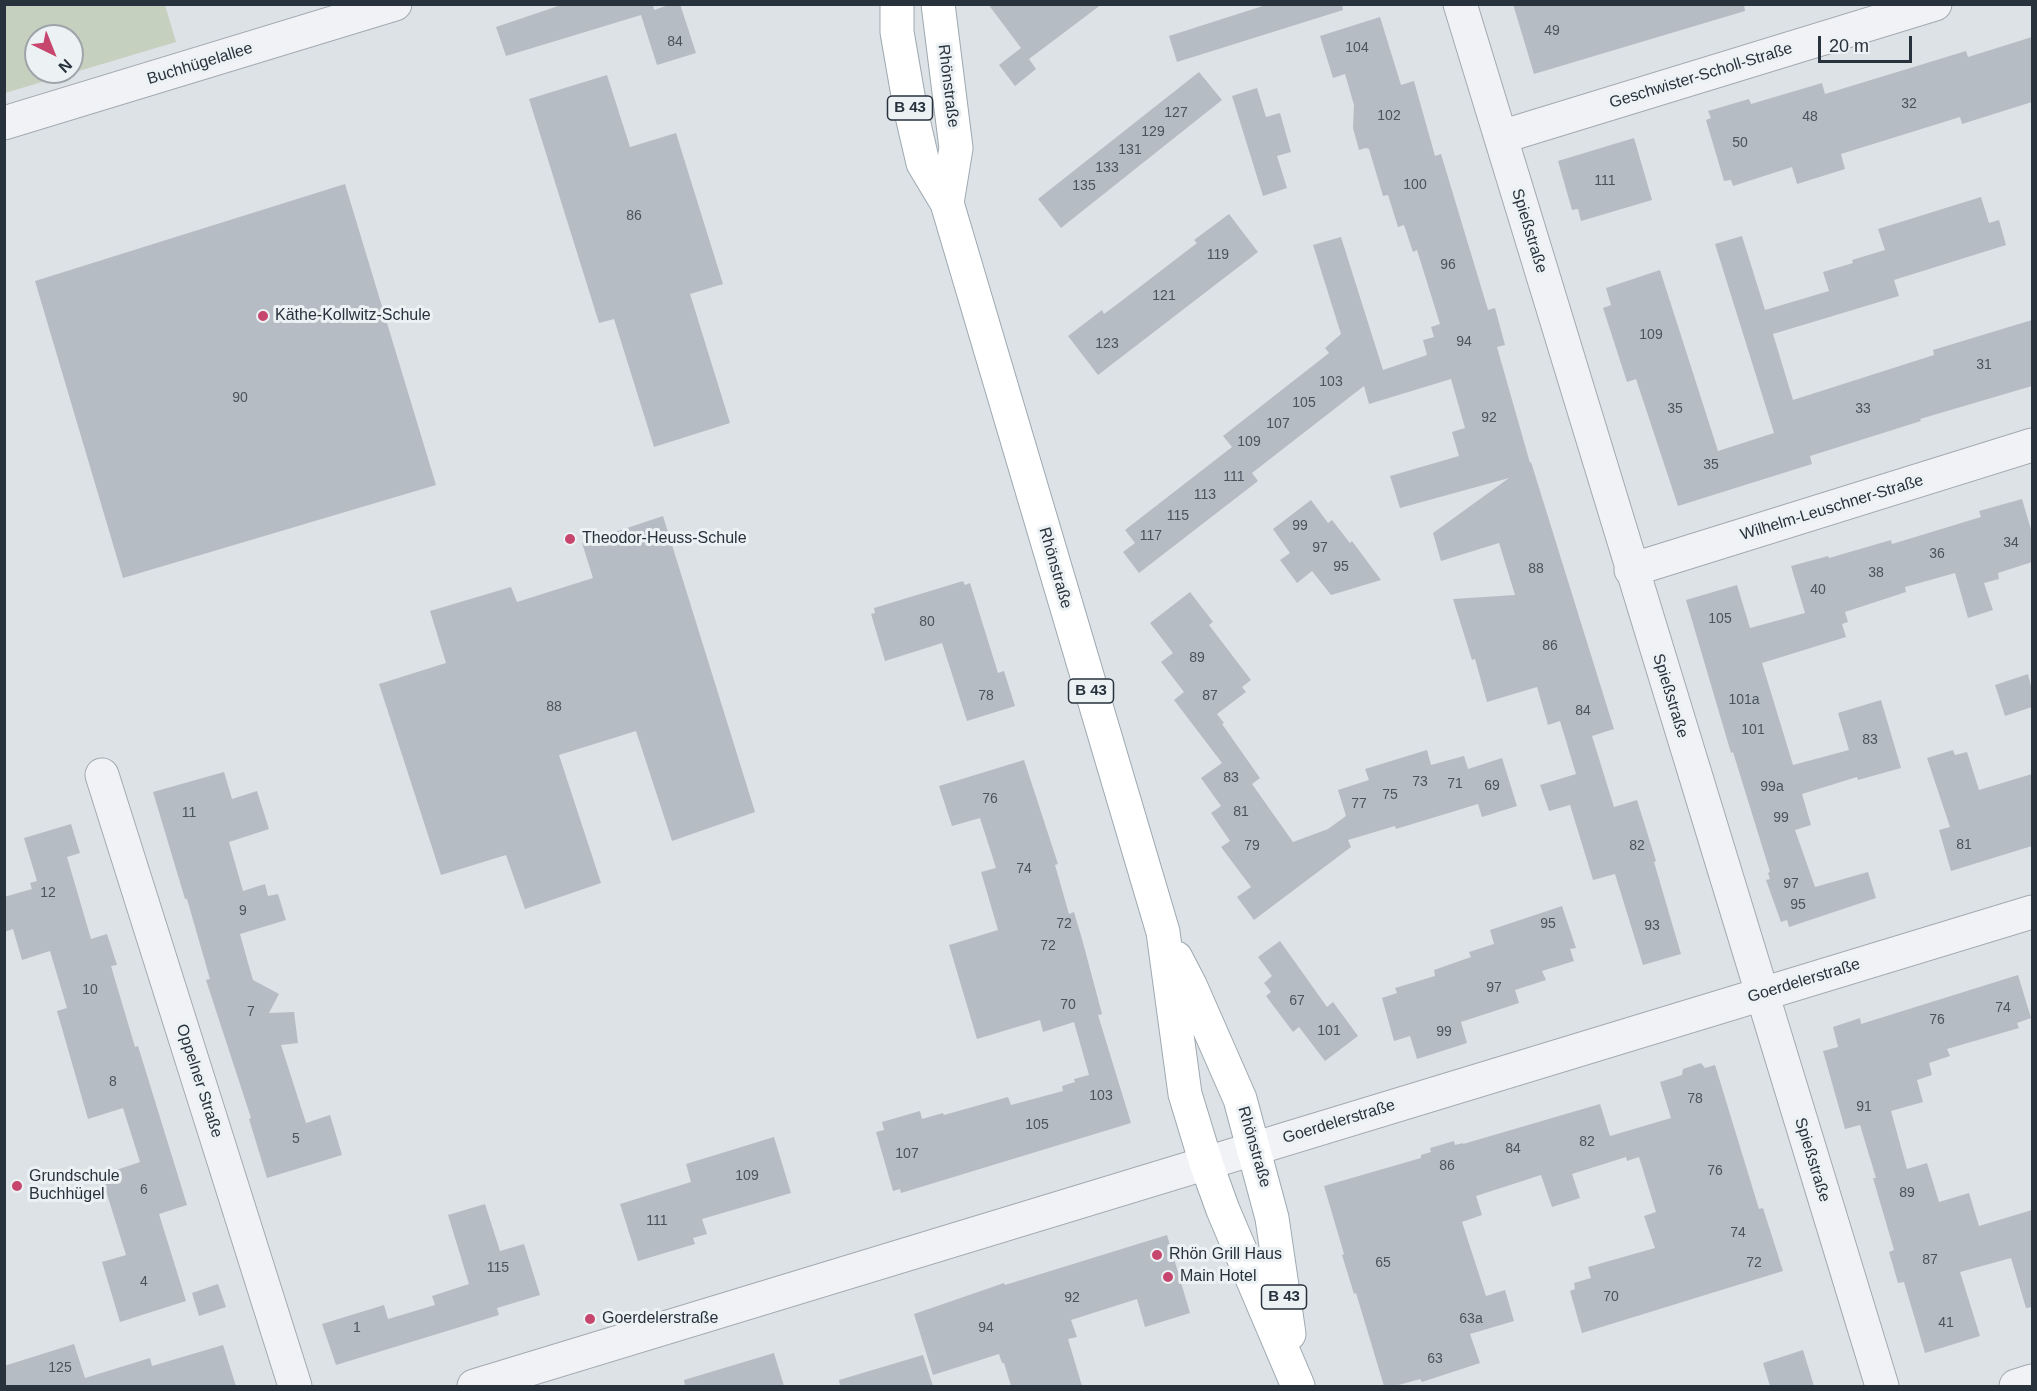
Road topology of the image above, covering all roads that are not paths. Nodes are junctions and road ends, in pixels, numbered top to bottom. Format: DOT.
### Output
graph roads {
  1 [pos="395,4"];
  2 [pos="897,4"];
  3 [pos="938,4"];
  4 [pos="1460,4"];
  5 [pos="1935,4"];
  6 [pos="4,123"];
  7 [pos="1501,137"];
  8 [pos="947,203"];
  9 [pos="2032,445"];
  10 [pos="1631,570"];
  11 [pos="102,775"];
  12 [pos="2032,912"];
  13 [pos="1163,932"];
  14 [pos="1761,993"];
  15 [pos="1254,1148"];
  16 [pos="1206,1163"];
  17 [pos="2032,1381"];
  18 [pos="1297,1382"];
  19 [pos="295,1386"];
  20 [pos="474,1386"];
  21 [pos="1882,1386"];
  22 [pos="2016,1386"];
  1 -- 6 [label="street, Buchhügelallee"];
  2 -- 8 [label="main road, Rhönstraße / B 43"];
  3 -- 8 [label="main road, Rhönstraße / B 43"];
  4 -- 7 [label="street, Spießstraße"];
  5 -- 7 [label="street, Geschwister-Scholl-Straße"];
  7 -- 10 [label="street, Spießstraße"];
  8 -- 13 [label="main road, Rhönstraße / B 43"];
  9 -- 10 [label="street, Wilhelm-Leuschner-Straße"];
  10 -- 14 [label="street, Spießstraße"];
  11 -- 19 [label="street, Oppelner Straße"];
  12 -- 14 [label="street, Goerdelerstraße"];
  13 -- 15 [label="main road, Rhönstraße / B 43"];
  13 -- 16 [label="main road, Rhönstraße / B 43"];
  14 -- 15 [label="street, Goerdelerstraße"];
  14 -- 21 [label="street, Spießstraße"];
  15 -- 16 [label="street, Goerdelerstraße"];
  15 -- 18 [label="main road, Rhönstraße / B 43"];
  16 -- 18 [label="main road, Rhönstraße / B 43"];
  16 -- 20 [label="street, Goerdelerstraße"];
  17 -- 22 [label="street"];
}
